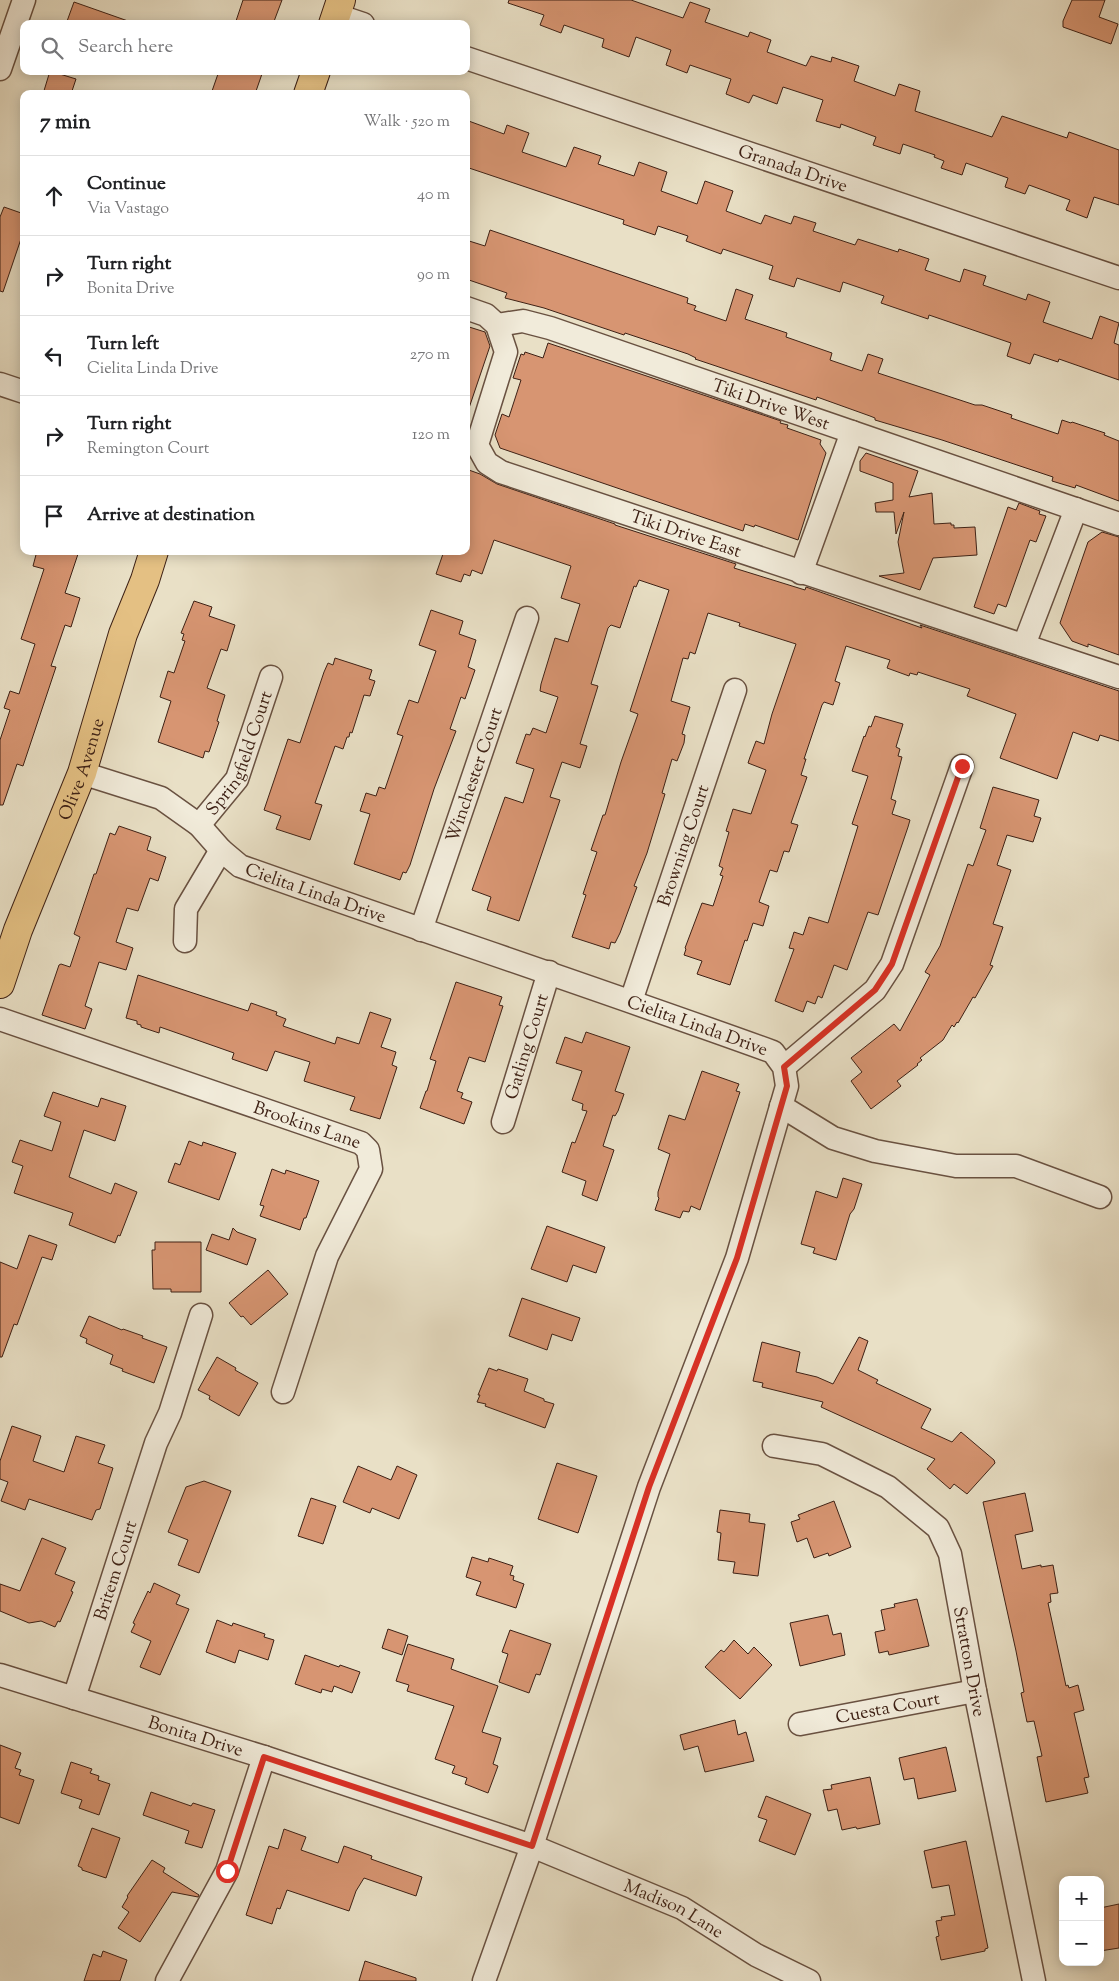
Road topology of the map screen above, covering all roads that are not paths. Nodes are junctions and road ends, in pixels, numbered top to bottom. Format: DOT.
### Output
graph roads {
  1 [pos="24,0"];
  2 [pos="337,13"];
  3 [pos="354,20"];
  4 [pos="470,59"];
  5 [pos="0,69"];
  6 [pos="315,75"];
  7 [pos="309,90"];
  8 [pos="1119,278"];
  9 [pos="470,309"];
  10 [pos="497,326"];
  11 [pos="0,384"];
  12 [pos="20,391"];
  13 [pos="852,432"];
  14 [pos="1076,509"];
  15 [pos="1119,524"];
  16 [pos="153,555"];
  17 [pos="801,572"];
  18 [pos="526,618"];
  19 [pos="1024,645"];
  20 [pos="271,677"];
  21 [pos="1119,677"];
  22 [pos="735,690"];
  23 [pos="962,766"];
  24 [pos="82,773"];
  25 [pos="199,825"];
  26 [pos="221,850"];
  27 [pos="420,930"];
  28 [pos="185,941"];
  29 [pos="549,972"];
  30 [pos="0,984"];
  31 [pos="631,1000"];
  32 [pos="0,1019"];
  33 [pos="784,1067"];
  34 [pos="781,1106"];
  35 [pos="503,1122"];
  36 [pos="1100,1198"];
  37 [pos="201,1315"];
  38 [pos="283,1392"];
  39 [pos="774,1446"];
  40 [pos="0,1675"];
  41 [pos="975,1691"];
  42 [pos="74,1698"];
  43 [pos="800,1724"];
  44 [pos="264,1757"];
  45 [pos="532,1846"];
  46 [pos="167,1981"];
  47 [pos="484,1981"];
  48 [pos="809,1981"];
  49 [pos="1034,1981"];
  1 -- 5 [label="street"];
  2 -- 3 [label="street"];
  4 -- 8 [label="street, Granada Drive"];
  6 -- 7 [label="main road"];
  9 -- 10 [label="street"];
  10 -- 13 [label="street, Tiki Drive West"];
  10 -- 17 [label="street, Tiki Drive East"];
  11 -- 12 [label="street"];
  13 -- 14 [label="street, Tiki Drive West"];
  13 -- 17 [label="street"];
  14 -- 15 [label="street, Tiki Drive West"];
  14 -- 19 [label="street"];
  16 -- 24 [label="main road, Olive Avenue"];
  17 -- 19 [label="street, Tiki Drive East"];
  18 -- 27 [label="street, Winchester Court"];
  19 -- 21 [label="street, Tiki Drive East"];
  20 -- 25 [label="street, Springfield Court"];
  22 -- 31 [label="street, Browning Court"];
  23 -- 33 [label="street"];
  24 -- 25 [label="street, Cielita Linda Drive"];
  24 -- 30 [label="main road, Olive Avenue"];
  25 -- 26 [label="street, Cielita Linda Drive"];
  26 -- 27 [label="street, Cielita Linda Drive"];
  26 -- 28 [label="street"];
  27 -- 29 [label="street, Cielita Linda Drive"];
  29 -- 31 [label="street, Cielita Linda Drive"];
  29 -- 35 [label="street, Gatling Court"];
  31 -- 33 [label="street, Cielita Linda Drive"];
  32 -- 38 [label="street, Brookins Lane"];
  33 -- 34 [label="street, Cielita Linda Drive"];
  34 -- 36 [label="street"];
  34 -- 45 [label="street, Cielita Linda Drive"];
  37 -- 42 [label="street, Britem Court"];
  39 -- 41 [label="street, Stratton Drive"];
  40 -- 42 [label="street, Bonita Drive"];
  41 -- 43 [label="street, Cuesta Court"];
  41 -- 49 [label="street, Stratton Drive"];
  42 -- 44 [label="street, Bonita Drive"];
  44 -- 45 [label="street, Bonita Drive"];
  44 -- 46 [label="street"];
  45 -- 47 [label="street, Cielita Linda Drive"];
  45 -- 48 [label="street, Madison Lane"];
}
